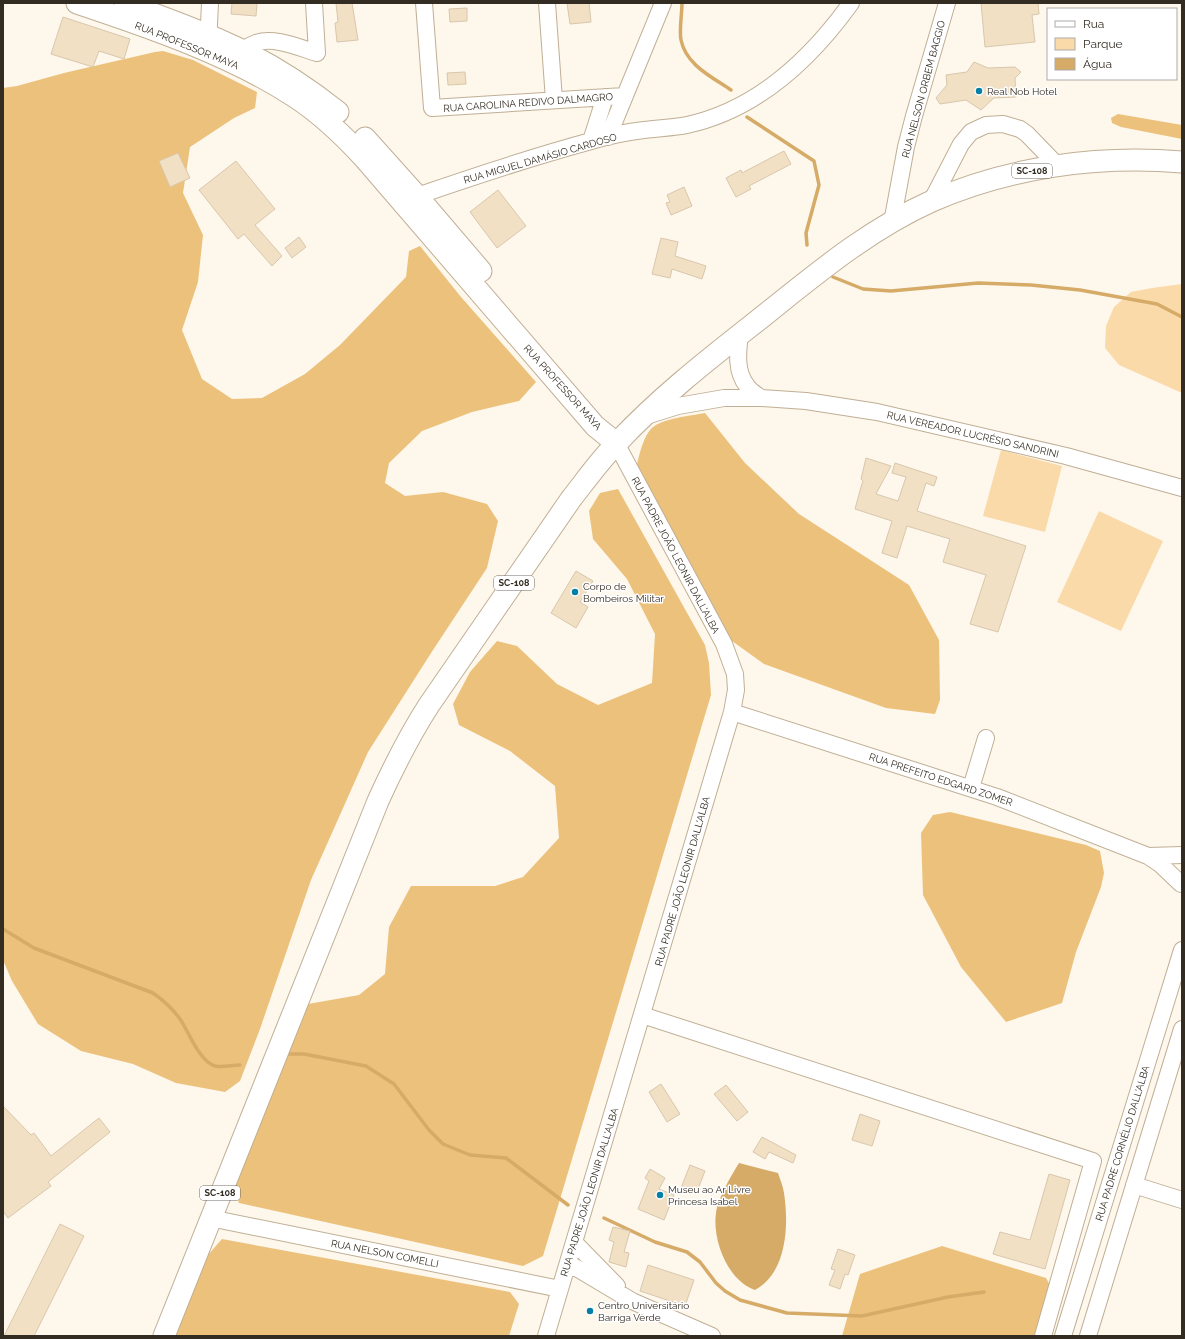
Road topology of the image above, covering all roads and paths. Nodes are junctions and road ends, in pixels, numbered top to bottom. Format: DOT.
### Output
graph roads {
  1 [pos="77,3"];
  2 [pos="124,3"];
  3 [pos="210,3"];
  4 [pos="314,3"];
  5 [pos="424,3"];
  6 [pos="547,3"];
  7 [pos="663,3"];
  8 [pos="851,3"];
  9 [pos="947,3"];
  10 [pos="208,43"];
  11 [pos="239,58"];
  12 [pos="624,96"];
  13 [pos="606,97"];
  14 [pos="554,100"];
  15 [pos="608,137"];
  16 [pos="591,141"];
  17 [pos="1182,162"];
  18 [pos="1057,166"];
  19 [pos="412,201"];
  20 [pos="931,202"];
  21 [pos="892,223"];
  22 [pos="740,334"];
  23 [pos="761,398"];
  24 [pos="642,418"];
  25 [pos="616,443"];
  26 [pos="1182,488"];
  27 [pos="732,712"];
  28 [pos="986,738"];
  29 [pos="971,788"];
  30 [pos="1182,855"];
  31 [pos="1148,856"];
  32 [pos="1182,881"];
  33 [pos="1182,950"];
  34 [pos="642,1015"];
  35 [pos="1182,1029"];
  36 [pos="1134,1185"];
  37 [pos="1182,1200"];
  38 [pos="210,1218"];
  39 [pos="574,1242"];
  40 [pos="568,1263"];
  41 [pos="560,1288"];
  42 [pos="632,1301"];
  43 [pos="164,1336"];
  44 [pos="546,1336"];
  45 [pos="712,1336"];
  46 [pos="1043,1336"];
  47 [pos="1062,1336"];
  48 [pos="1088,1336"];
  1 -- 10 [label="main road, RUA PROFESSOR MAYA"];
  2 -- 10 [label="main road, RUA PROFESSOR MAYA"];
  3 -- 10 [label="street"];
  4 -- 11 [label="street"];
  5 -- 14 [label="street, RUA CAROLINA REDIVO DALMAGRO"];
  6 -- 14 [label="street"];
  7 -- 12 [label="street"];
  8 -- 15 [label="street, RUA MIGUEL DAMÁSIO CARDOSO"];
  9 -- 21 [label="street, RUA NELSON ORBEM BAGGIO"];
  10 -- 11 [label="main road, RUA PROFESSOR MAYA"];
  11 -- 19 [label="main road, RUA PROFESSOR MAYA"];
  12 -- 13 [label="street, RUA CAROLINA REDIVO DALMAGRO"];
  12 -- 15 [label="street"];
  13 -- 14 [label="street, RUA CAROLINA REDIVO DALMAGRO"];
  13 -- 16 [label="street"];
  15 -- 16 [label="street, RUA MIGUEL DAMÁSIO CARDOSO"];
  16 -- 19 [label="street, RUA MIGUEL DAMÁSIO CARDOSO"];
  17 -- 18 [label="main road, SC-108"];
  18 -- 20 [label="main road, SC-108"];
  18 -- 20 [label="street"];
  19 -- 25 [label="main road, RUA PROFESSOR MAYA"];
  20 -- 21 [label="main road, SC-108"];
  21 -- 22 [label="main road, SC-108"];
  22 -- 23 [label="street"];
  22 -- 24 [label="main road, SC-108"];
  23 -- 24 [label="street, RUA VEREADOR LUCRÉSIO SANDRINI"];
  23 -- 26 [label="street, RUA VEREADOR LUCRÉSIO SANDRINI"];
  24 -- 25 [label="main road, SC-108"];
  25 -- 27 [label="street, RUA PADRE JOÃO LEONIR DALL'ALBA"];
  25 -- 38 [label="main road, SC-108"];
  27 -- 29 [label="street, RUA PREFEITO EDGARD ZOMER"];
  27 -- 34 [label="street, RUA PADRE JOÃO LEONIR DALL'ALBA"];
  28 -- 29 [label="street"];
  29 -- 31 [label="street, RUA PREFEITO EDGARD ZOMER"];
  30 -- 31 [label="street, RUA PREFEITO EDGARD ZOMER"];
  31 -- 32 [label="street, RUA PREFEITO EDGARD ZOMER"];
  33 -- 47 [label="street, RUA PADRE CORNÉLIO DALL'ALBA"];
  34 -- 39 [label="street, RUA PADRE JOÃO LEONIR DALL'ALBA"];
  34 -- 46 [label="street"];
  35 -- 36 [label="street"];
  36 -- 37 [label="street"];
  36 -- 48 [label="street"];
  38 -- 41 [label="street, RUA NELSON COMELLI"];
  38 -- 43 [label="main road, SC-108"];
  39 -- 40 [label="street, RUA PADRE JOÃO LEONIR DALL'ALBA"];
  39 -- 42 [label="street"];
  40 -- 41 [label="street, RUA PADRE JOÃO LEONIR DALL'ALBA"];
  40 -- 42 [label="street"];
  41 -- 44 [label="street, RUA PADRE JOÃO LEONIR DALL'ALBA"];
  42 -- 45 [label="street"];
}
